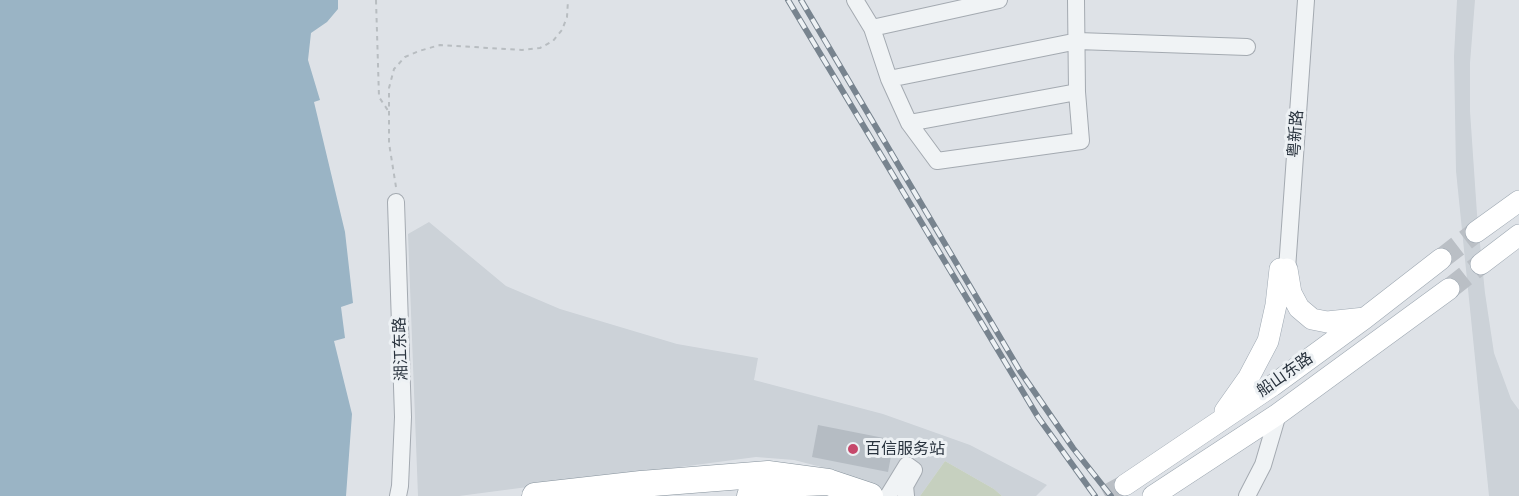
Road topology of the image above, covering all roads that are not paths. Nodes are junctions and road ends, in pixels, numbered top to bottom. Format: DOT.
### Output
graph roads {
  1 [pos="855,0"];
  2 [pos="999,0"];
  3 [pos="1076,0"];
  4 [pos="1298,0"];
  5 [pos="1306,0"];
  6 [pos="872,28"];
  7 [pos="1076,41"];
  8 [pos="1247,47"];
  9 [pos="889,79"];
  10 [pos="1077,92"];
  11 [pos="909,123"];
  12 [pos="1519,201"];
  13 [pos="396,202"];
  14 [pos="1476,232"];
  15 [pos="1519,235"];
  16 [pos="1441,259"];
  17 [pos="1481,264"];
  18 [pos="1283,269"];
  19 [pos="1449,288"];
  20 [pos="1365,318"];
  21 [pos="1278,414"];
  22 [pos="1217,422"];
  23 [pos="828,482"];
  24 [pos="1125,484"];
  25 [pos="398,496"];
  26 [pos="535,496"];
  27 [pos="750,496"];
  28 [pos="870,496"];
  29 [pos="888,496"];
  30 [pos="906,496"];
  31 [pos="1154,496"];
  32 [pos="1247,496"];
  1 -- 6 [label="street"];
  2 -- 6 [label="street"];
  3 -- 7 [label="street"];
  4 -- 18 [label="street, 粤新路"];
  5 -- 18 [label="street, 粤新路"];
  6 -- 9 [label="street"];
  7 -- 8 [label="street"];
  7 -- 9 [label="street"];
  7 -- 10 [label="street"];
  9 -- 11 [label="street"];
  10 -- 11 [label="street"];
  10 -- 11 [label="street"];
  12 -- 14 [label="main road"];
  13 -- 25 [label="street, 湘江东路"];
  15 -- 17 [label="main road"];
  16 -- 20 [label="main road, 船山东路"];
  18 -- 20 [label="main road"];
  18 -- 22 [label="main road"];
  19 -- 21 [label="main road, 船山东路"];
  20 -- 22 [label="main road, 船山东路"];
  21 -- 31 [label="main road, 船山东路"];
  21 -- 32 [label="street"];
  22 -- 24 [label="main road, 船山东路"];
  23 -- 26 [label="highway"];
  23 -- 27 [label="highway"];
  23 -- 28 [label="highway"];
  29 -- 30 [label="street"];
}
